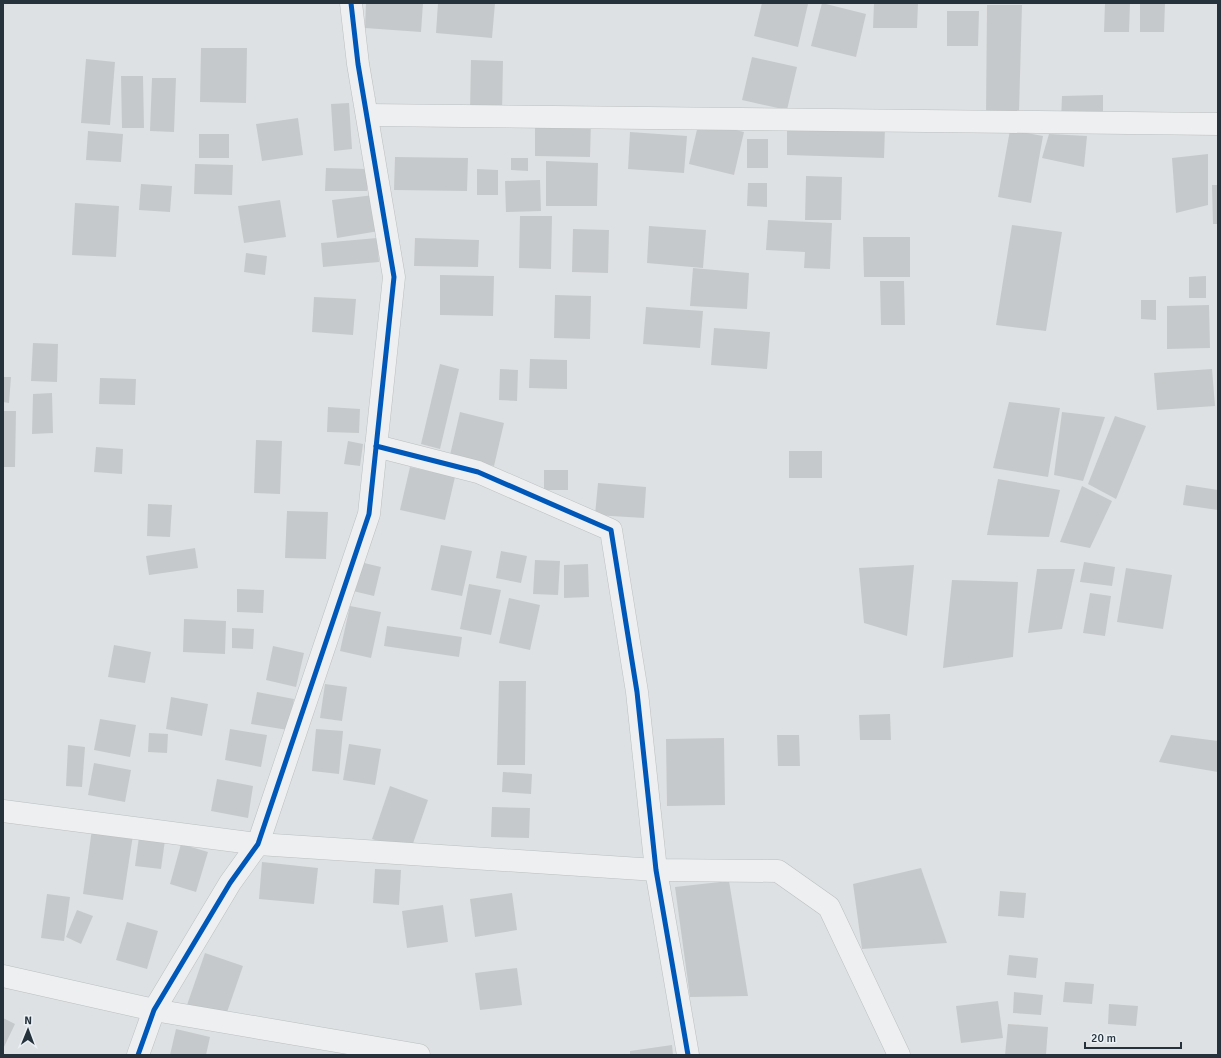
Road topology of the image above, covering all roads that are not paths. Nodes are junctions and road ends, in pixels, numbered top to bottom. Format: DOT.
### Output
graph roads {
  1 [pos="351,3"];
  2 [pos="367,115"];
  3 [pos="1218,124"];
  4 [pos="376,446"];
  5 [pos="3,811"];
  6 [pos="258,844"];
  7 [pos="656,870"];
  8 [pos="3,976"];
  9 [pos="154,1010"];
  10 [pos="138,1055"];
  11 [pos="419,1055"];
  12 [pos="688,1055"];
  13 [pos="899,1055"];
  1 -- 2 [label="street"];
  2 -- 3 [label="street"];
  2 -- 4 [label="street"];
  4 -- 6 [label="street"];
  4 -- 7 [label="street"];
  5 -- 6 [label="street"];
  6 -- 7 [label="street"];
  6 -- 9 [label="street"];
  7 -- 12 [label="street"];
  7 -- 13 [label="street"];
  8 -- 9 [label="street"];
  9 -- 10 [label="street"];
  9 -- 11 [label="street"];
}
